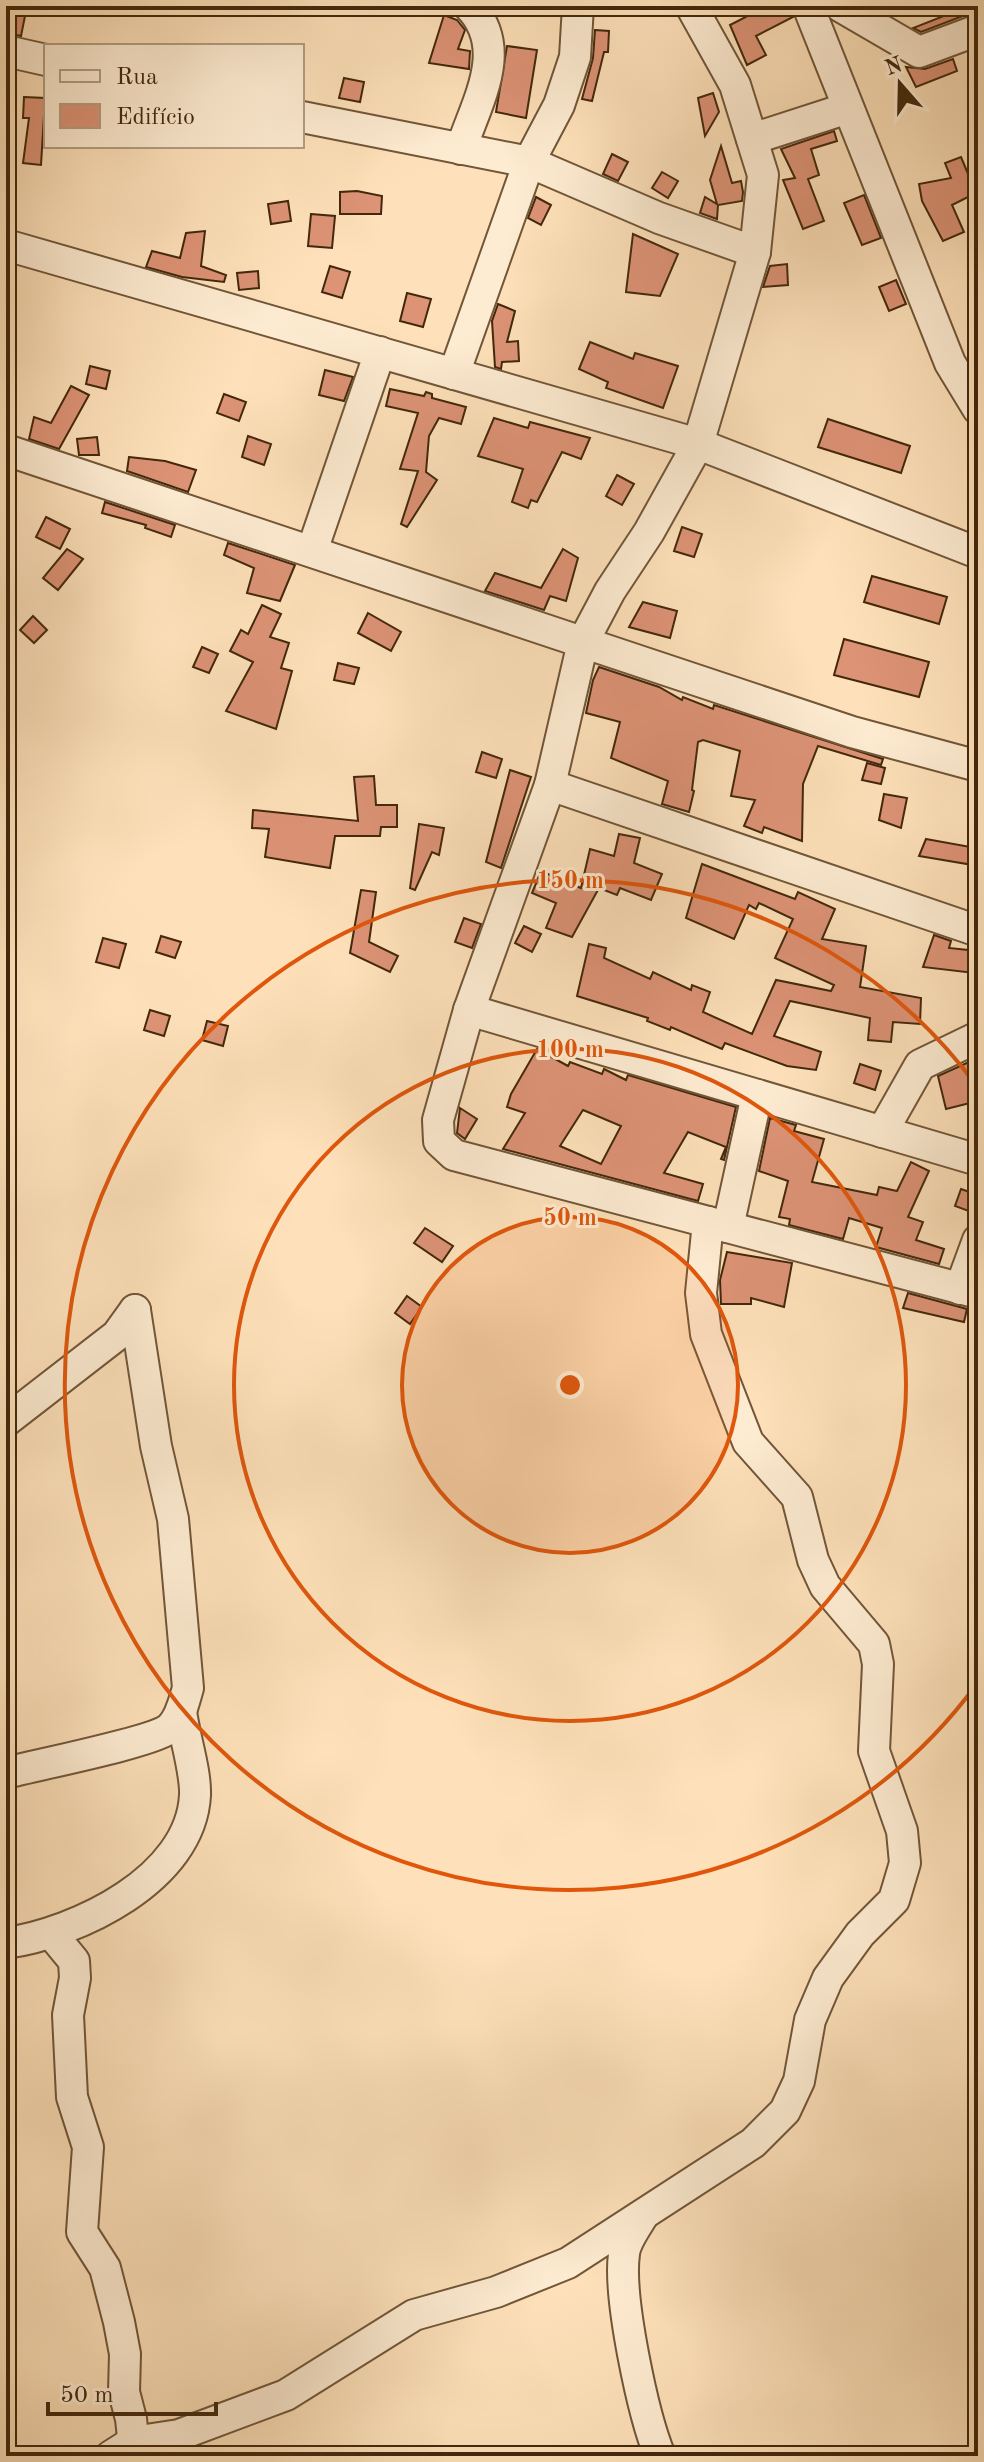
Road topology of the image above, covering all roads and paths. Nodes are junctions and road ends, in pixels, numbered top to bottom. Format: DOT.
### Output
graph roads {
  1 [pos="469,6"];
  2 [pos="578,6"];
  3 [pos="691,6"];
  4 [pos="808,6"];
  5 [pos="840,6"];
  6 [pos="978,30"];
  7 [pos="6,51"];
  8 [pos="44,60"];
  9 [pos="848,108"];
  10 [pos="304,117"];
  11 [pos="752,139"];
  12 [pos="461,149"];
  13 [pos="529,162"];
  14 [pos="6,245"];
  15 [pos="755,252"];
  16 [pos="380,352"];
  17 [pos="454,374"];
  18 [pos="978,409"];
  19 [pos="698,444"];
  20 [pos="6,450"];
  21 [pos="312,551"];
  22 [pos="978,553"];
  23 [pos="583,642"];
  24 [pos="978,766"];
  25 [pos="550,785"];
  26 [pos="978,931"];
  27 [pos="469,1010"];
  28 [pos="978,1037"];
  29 [pos="757,1095"];
  30 [pos="882,1132"];
  31 [pos="978,1160"];
  32 [pos="718,1224"];
  33 [pos="978,1240"];
  34 [pos="969,1291"];
  35 [pos="6,1421"];
  36 [pos="181,1711"];
  37 [pos="6,1773"];
  38 [pos="51,1933"];
  39 [pos="6,1943"];
  40 [pos="644,2213"];
  41 [pos="126,2451"];
  42 [pos="660,2456"];
  1 -- 12 [label="street"];
  2 -- 13 [label="street"];
  3 -- 11 [label="street"];
  4 -- 9 [label="street"];
  5 -- 6 [label="street"];
  7 -- 8 [label="street"];
  9 -- 11 [label="street"];
  9 -- 18 [label="street"];
  10 -- 12 [label="street"];
  11 -- 15 [label="street"];
  12 -- 13 [label="street"];
  13 -- 15 [label="street"];
  13 -- 17 [label="street"];
  14 -- 16 [label="street"];
  15 -- 19 [label="street"];
  16 -- 17 [label="street"];
  16 -- 21 [label="street"];
  17 -- 19 [label="street"];
  19 -- 22 [label="street"];
  19 -- 23 [label="street"];
  20 -- 21 [label="street"];
  21 -- 23 [label="street"];
  23 -- 24 [label="street"];
  23 -- 25 [label="street"];
  25 -- 26 [label="street"];
  25 -- 27 [label="street"];
  27 -- 29 [label="street"];
  27 -- 32 [label="street"];
  28 -- 30 [label="street"];
  29 -- 30 [label="street"];
  29 -- 32 [label="street"];
  30 -- 31 [label="street"];
  32 -- 34 [label="street"];
  32 -- 40 [label="street"];
  33 -- 34 [label="street"];
  35 -- 36 [label="street"];
  36 -- 37 [label="street"];
  36 -- 38 [label="street"];
  38 -- 39 [label="street"];
  38 -- 41 [label="street"];
  40 -- 41 [label="street"];
  40 -- 42 [label="street"];
}
